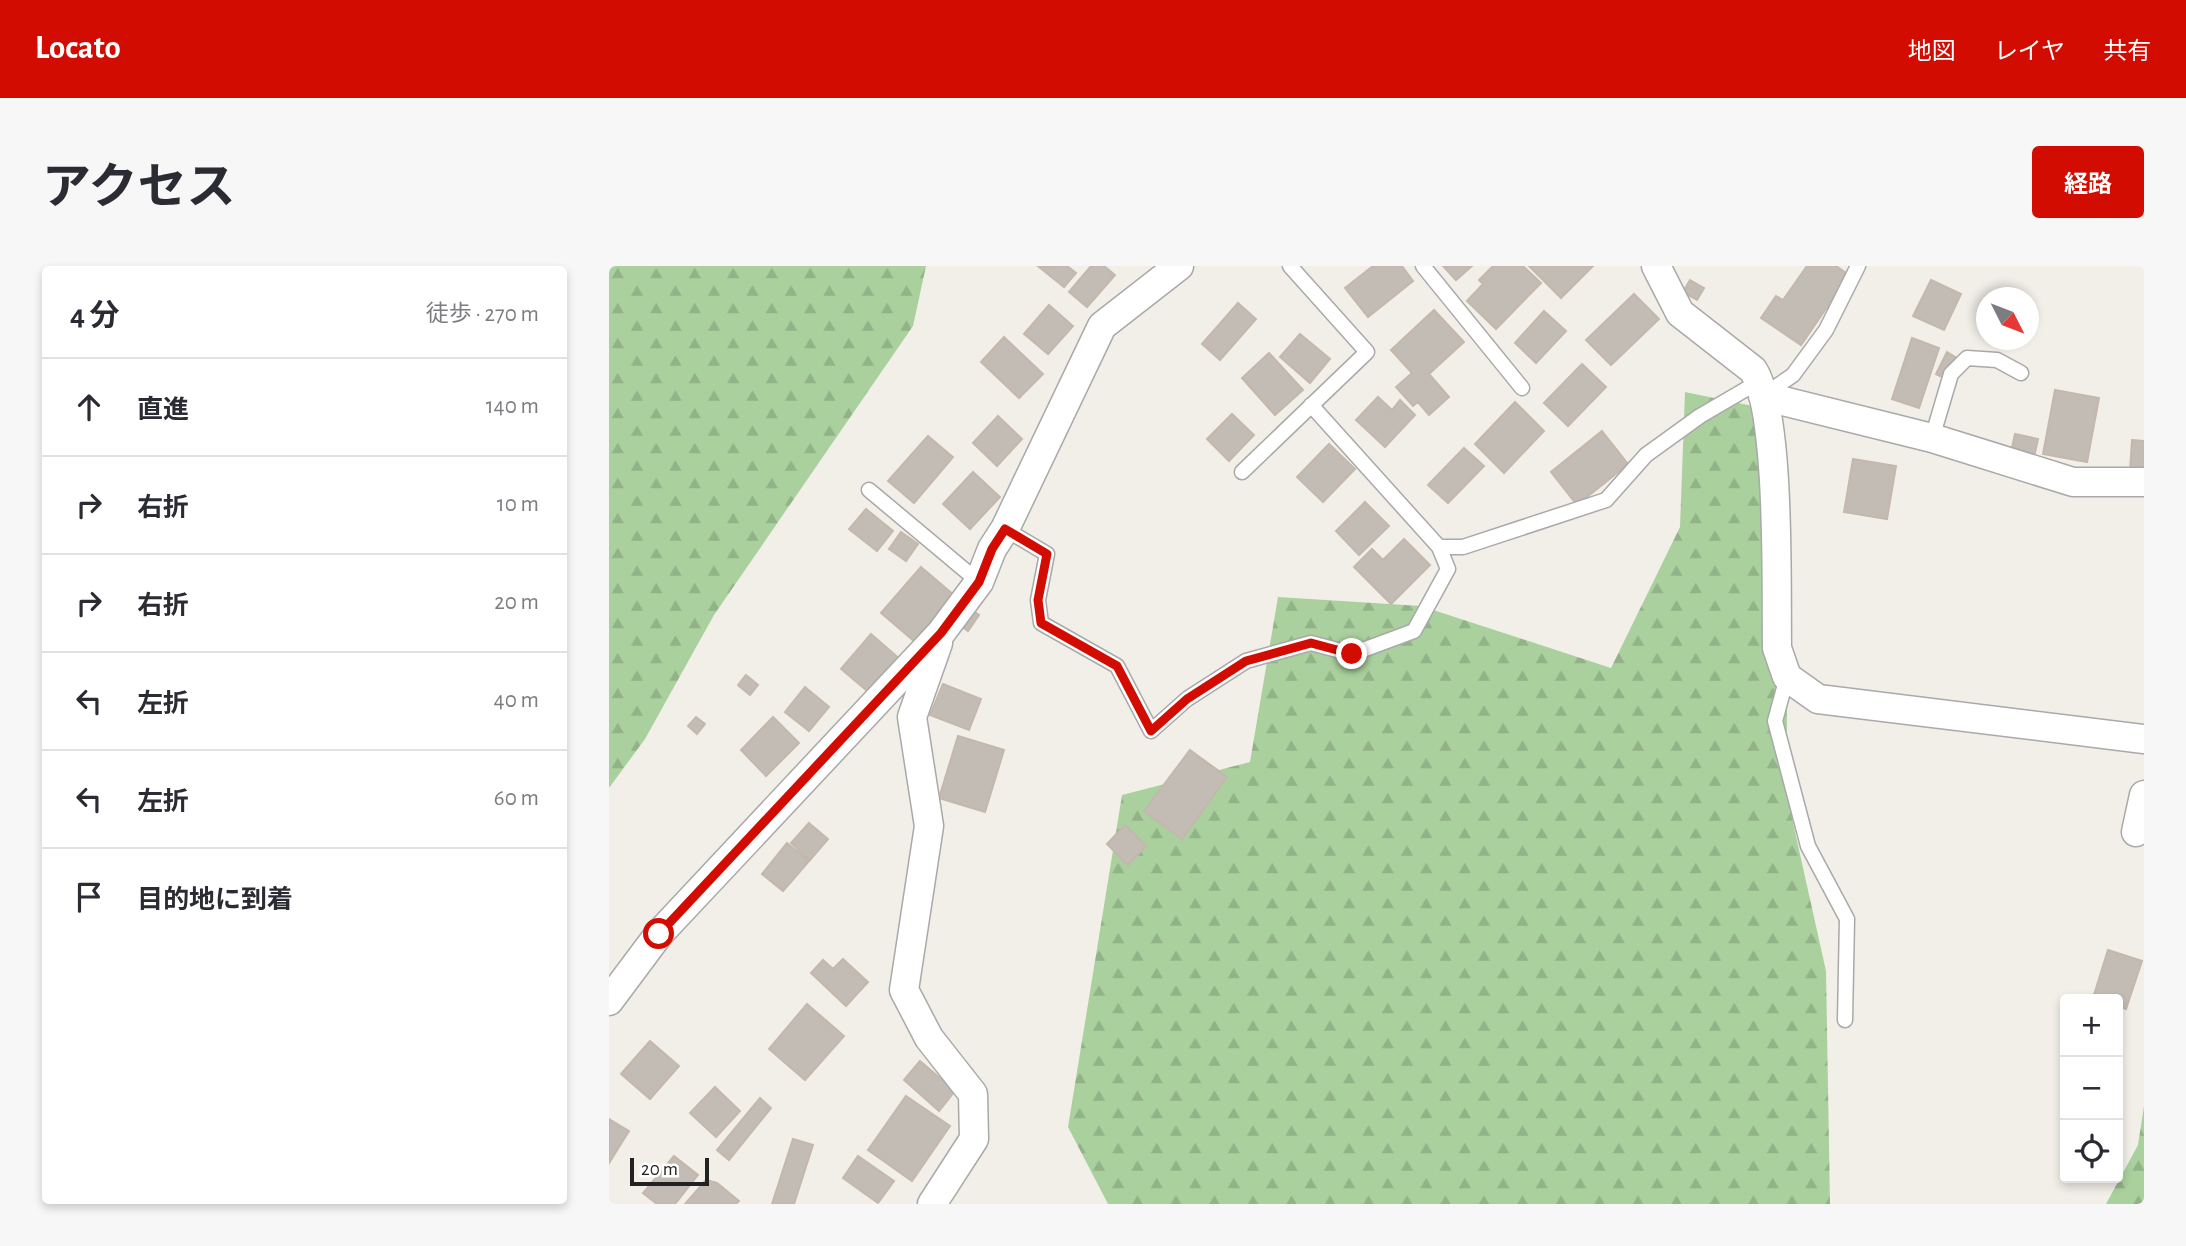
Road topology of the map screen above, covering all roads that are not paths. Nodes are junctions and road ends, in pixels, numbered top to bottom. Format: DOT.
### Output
graph roads {
  1 [pos="1179,266"];
  2 [pos="1290,266"];
  3 [pos="1423,266"];
  4 [pos="1656,266"];
  5 [pos="1858,266"];
  6 [pos="2021,373"];
  7 [pos="1522,388"];
  8 [pos="1761,388"];
  9 [pos="1311,405"];
  10 [pos="1932,438"];
  11 [pos="1242,472"];
  12 [pos="2144,482"];
  13 [pos="869,490"];
  14 [pos="1005,529"];
  15 [pos="1439,547"];
  16 [pos="979,582"];
  17 [pos="941,633"];
  18 [pos="1787,677"];
  19 [pos="2139,745"];
  20 [pos="2144,795"];
  21 [pos="2136,832"];
  22 [pos="609,1001"];
  23 [pos="1845,1020"];
  24 [pos="932,1204"];
  1 -- 14 [label="street"];
  2 -- 9 [label="lane"];
  3 -- 7 [label="lane"];
  4 -- 8 [label="street"];
  5 -- 8 [label="lane"];
  6 -- 10 [label="lane"];
  8 -- 10 [label="street"];
  8 -- 15 [label="lane"];
  8 -- 18 [label="street"];
  9 -- 11 [label="lane"];
  9 -- 15 [label="lane"];
  10 -- 12 [label="street"];
  13 -- 16 [label="lane"];
  14 -- 15 [label="lane"];
  14 -- 16 [label="street"];
  16 -- 17 [label="street"];
  17 -- 22 [label="street"];
  17 -- 24 [label="street"];
  18 -- 19 [label="street"];
  18 -- 23 [label="lane"];
  20 -- 21 [label="street"];
}
